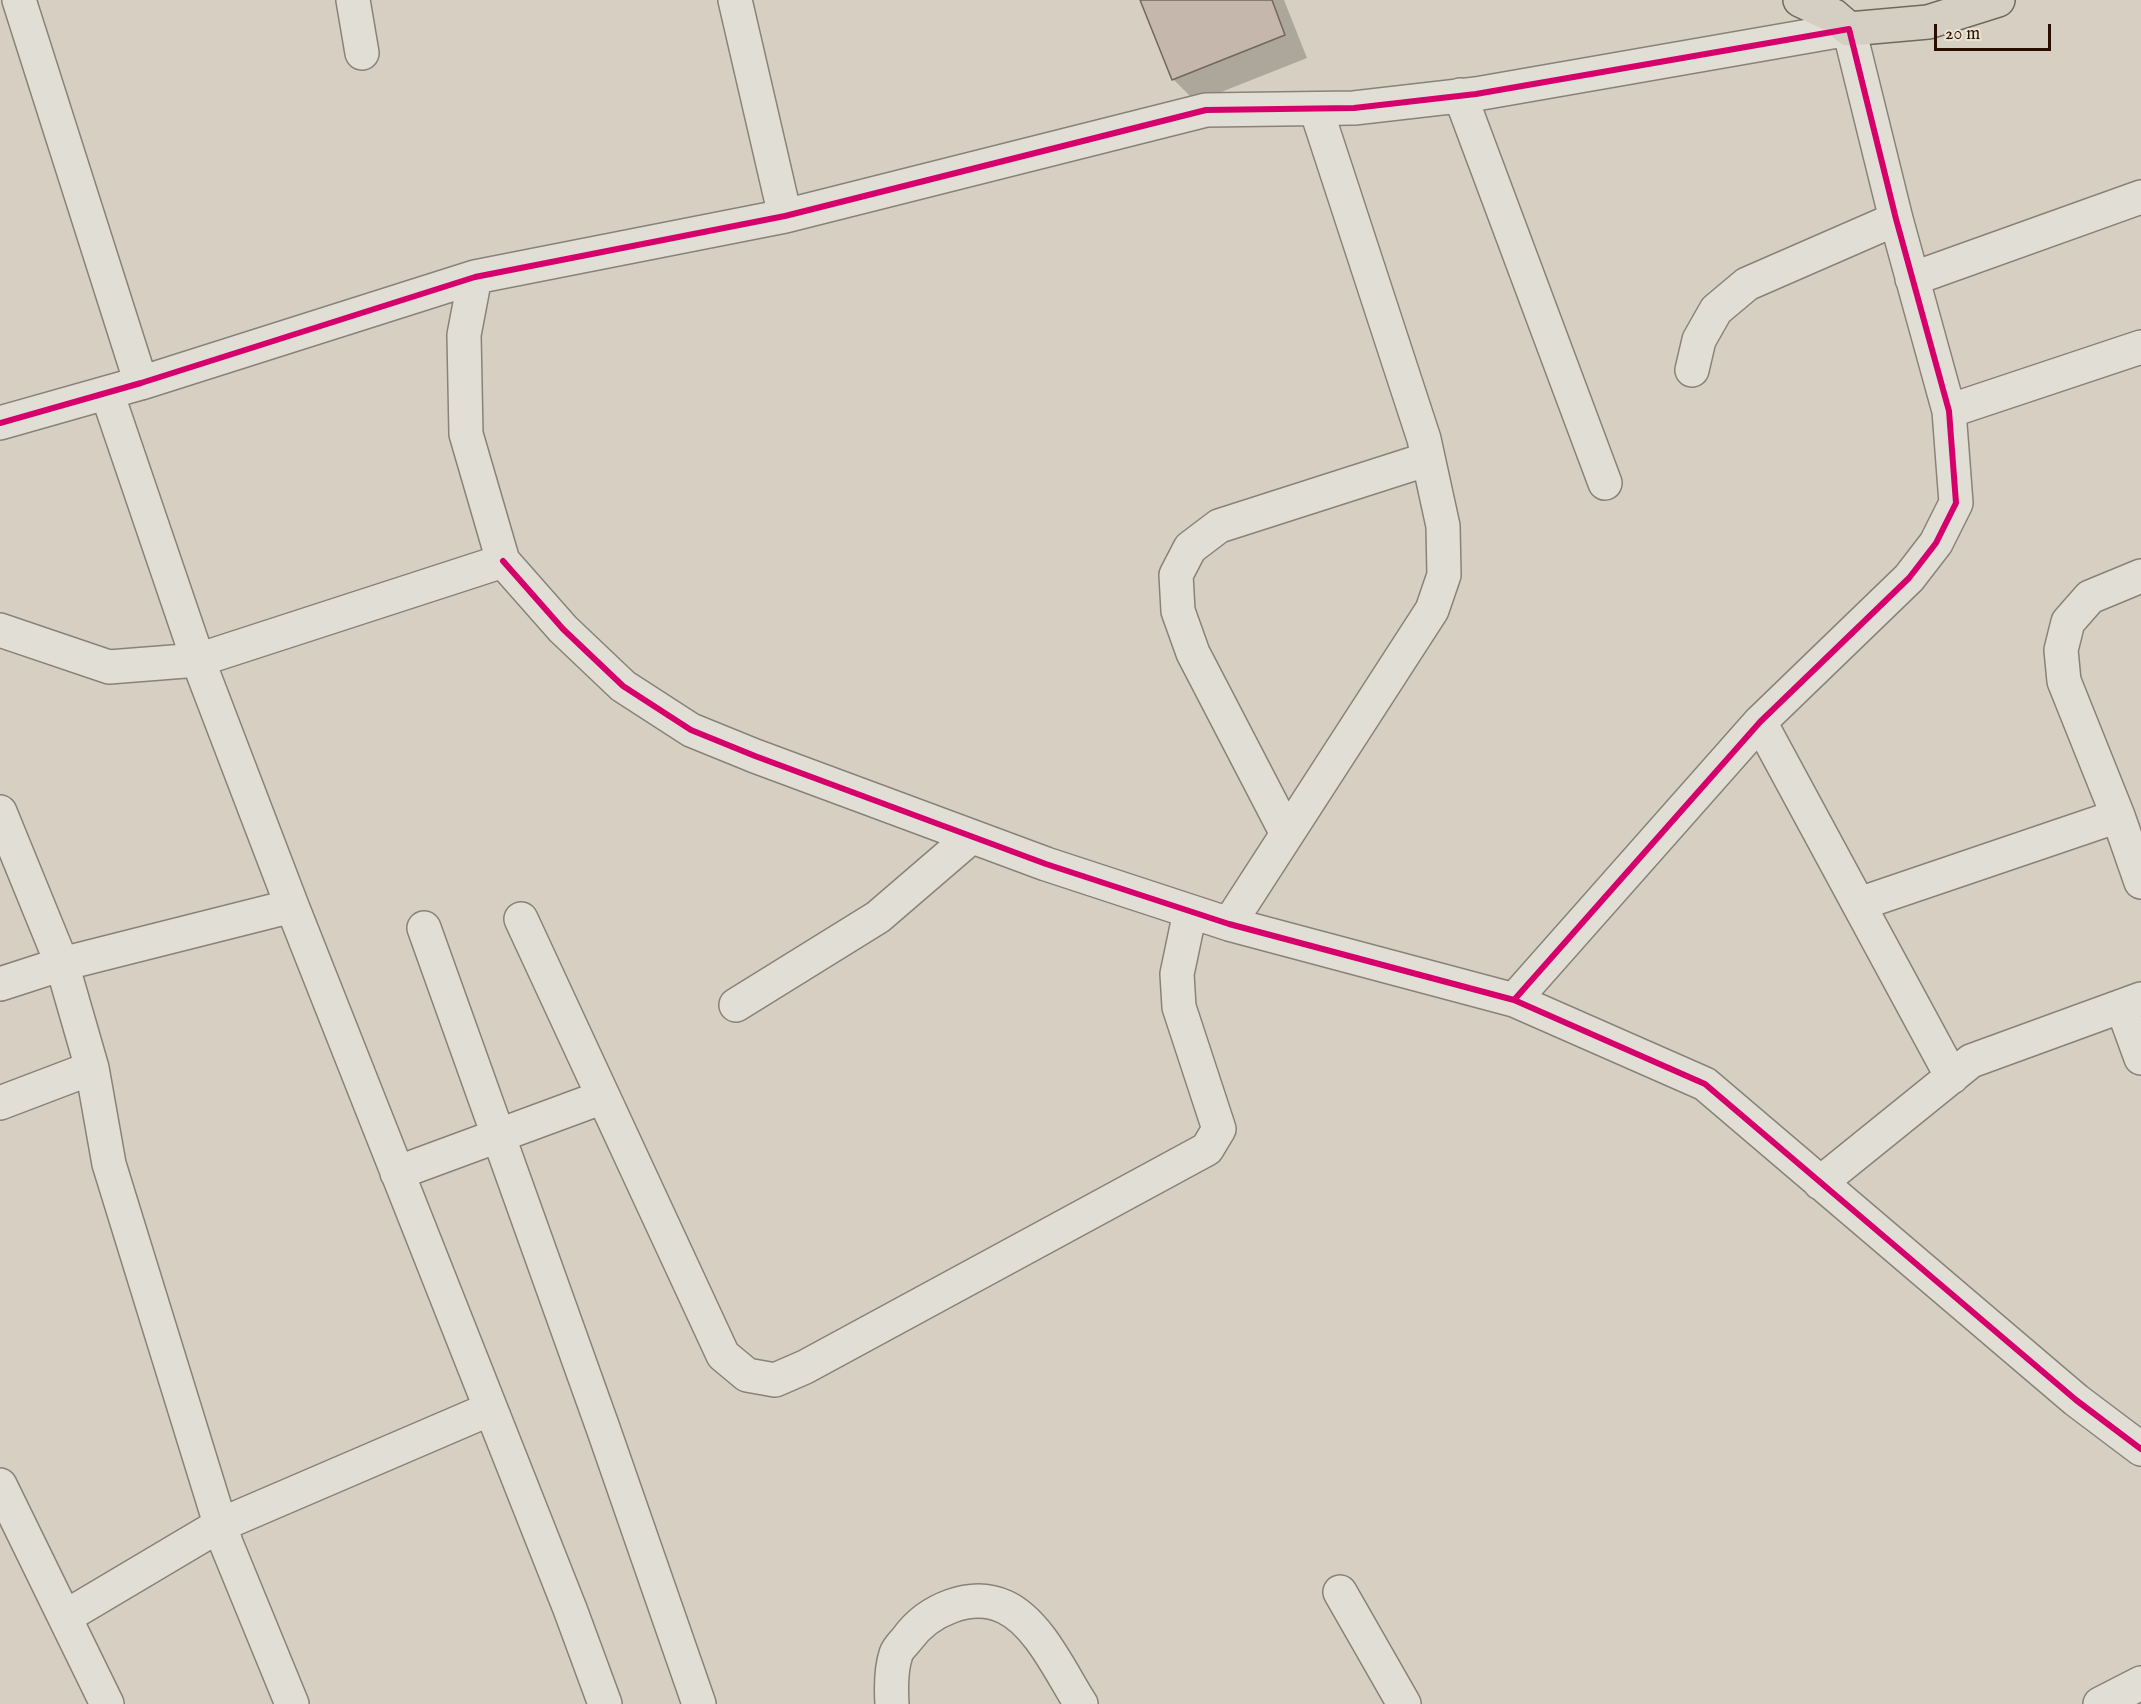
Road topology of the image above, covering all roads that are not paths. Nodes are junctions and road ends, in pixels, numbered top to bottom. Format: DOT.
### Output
graph roads {
  1 [pos="20,0"];
  2 [pos="353,0"];
  3 [pos="735,0"];
  4 [pos="1800,0"];
  5 [pos="1998,0"];
  6 [pos="1849,28"];
  7 [pos="362,53"];
  8 [pos="1460,95"];
  9 [pos="1316,109"];
  10 [pos="2141,197"];
  11 [pos="784,216"];
  12 [pos="1896,219"];
  13 [pos="475,277"];
  14 [pos="1912,279"];
  15 [pos="2141,347"];
  16 [pos="1692,370"];
  17 [pos="141,383"];
  18 [pos="107,393"];
  19 [pos="1949,411"];
  20 [pos="0,423"];
  21 [pos="1428,459"];
  22 [pos="1605,483"];
  23 [pos="503,561"];
  24 [pos="2141,576"];
  25 [pos="0,630"];
  26 [pos="198,660"];
  27 [pos="1760,722"];
  28 [pos="0,812"];
  29 [pos="2118,816"];
  30 [pos="1287,834"];
  31 [pos="971,837"];
  32 [pos="2140,876"];
  33 [pos="1859,904"];
  34 [pos="292,906"];
  35 [pos="1190,912"];
  36 [pos="522,919"];
  37 [pos="1229,924"];
  38 [pos="424,928"];
  39 [pos="62,964"];
  40 [pos="0,984"];
  41 [pos="1514,1000"];
  42 [pos="2131,1002"];
  43 [pos="736,1005"];
  44 [pos="2141,1058"];
  45 [pos="92,1068"];
  46 [pos="1952,1077"];
  47 [pos="603,1097"];
  48 [pos="0,1103"];
  49 [pos="498,1136"];
  50 [pos="397,1173"];
  51 [pos="1820,1183"];
  52 [pos="490,1410"];
  53 [pos="2141,1449"];
  54 [pos="0,1485"];
  55 [pos="220,1525"];
  56 [pos="1340,1592"];
  57 [pos="65,1617"];
  58 [pos="2141,1683"];
  59 [pos="107,1704"];
  60 [pos="292,1704"];
  61 [pos="605,1704"];
  62 [pos="699,1704"];
  63 [pos="892,1704"];
  64 [pos="1081,1704"];
  65 [pos="1404,1704"];
  66 [pos="2100,1704"];
  1 -- 17 [label="street"];
  2 -- 7 [label="street"];
  3 -- 11 [label="street"];
  4 -- 6 [label="main road"];
  5 -- 6 [label="main road"];
  6 -- 8 [label="street"];
  6 -- 12 [label="street"];
  8 -- 9 [label="street"];
  8 -- 22 [label="street"];
  9 -- 11 [label="street"];
  9 -- 21 [label="street"];
  10 -- 14 [label="street"];
  11 -- 13 [label="street"];
  12 -- 14 [label="street"];
  12 -- 16 [label="street"];
  13 -- 17 [label="street"];
  13 -- 23 [label="street"];
  14 -- 19 [label="street"];
  15 -- 19 [label="street"];
  17 -- 18 [label="street"];
  18 -- 20 [label="street"];
  18 -- 26 [label="street"];
  19 -- 27 [label="street"];
  21 -- 30 [label="street"];
  21 -- 30 [label="street"];
  23 -- 26 [label="street"];
  23 -- 31 [label="street"];
  24 -- 29 [label="street"];
  25 -- 26 [label="street"];
  26 -- 34 [label="street"];
  27 -- 33 [label="street"];
  27 -- 41 [label="street"];
  28 -- 39 [label="street"];
  29 -- 32 [label="street"];
  29 -- 33 [label="street"];
  30 -- 37 [label="street"];
  31 -- 35 [label="street"];
  31 -- 43 [label="street"];
  33 -- 46 [label="street"];
  34 -- 39 [label="street"];
  34 -- 50 [label="street"];
  35 -- 37 [label="street"];
  35 -- 47 [label="street"];
  36 -- 47 [label="street"];
  37 -- 41 [label="street"];
  38 -- 49 [label="street"];
  39 -- 40 [label="street"];
  39 -- 45 [label="street"];
  41 -- 51 [label="street"];
  42 -- 44 [label="street"];
  42 -- 46 [label="street"];
  45 -- 48 [label="street"];
  45 -- 55 [label="street"];
  46 -- 51 [label="street"];
  47 -- 49 [label="street"];
  49 -- 50 [label="street"];
  49 -- 62 [label="street"];
  50 -- 52 [label="street"];
  51 -- 53 [label="street"];
  52 -- 55 [label="street"];
  52 -- 61 [label="street"];
  54 -- 57 [label="street"];
  55 -- 57 [label="street"];
  55 -- 60 [label="street"];
  56 -- 65 [label="street"];
  57 -- 59 [label="street"];
  58 -- 66 [label="street"];
  63 -- 64 [label="street"];
}
